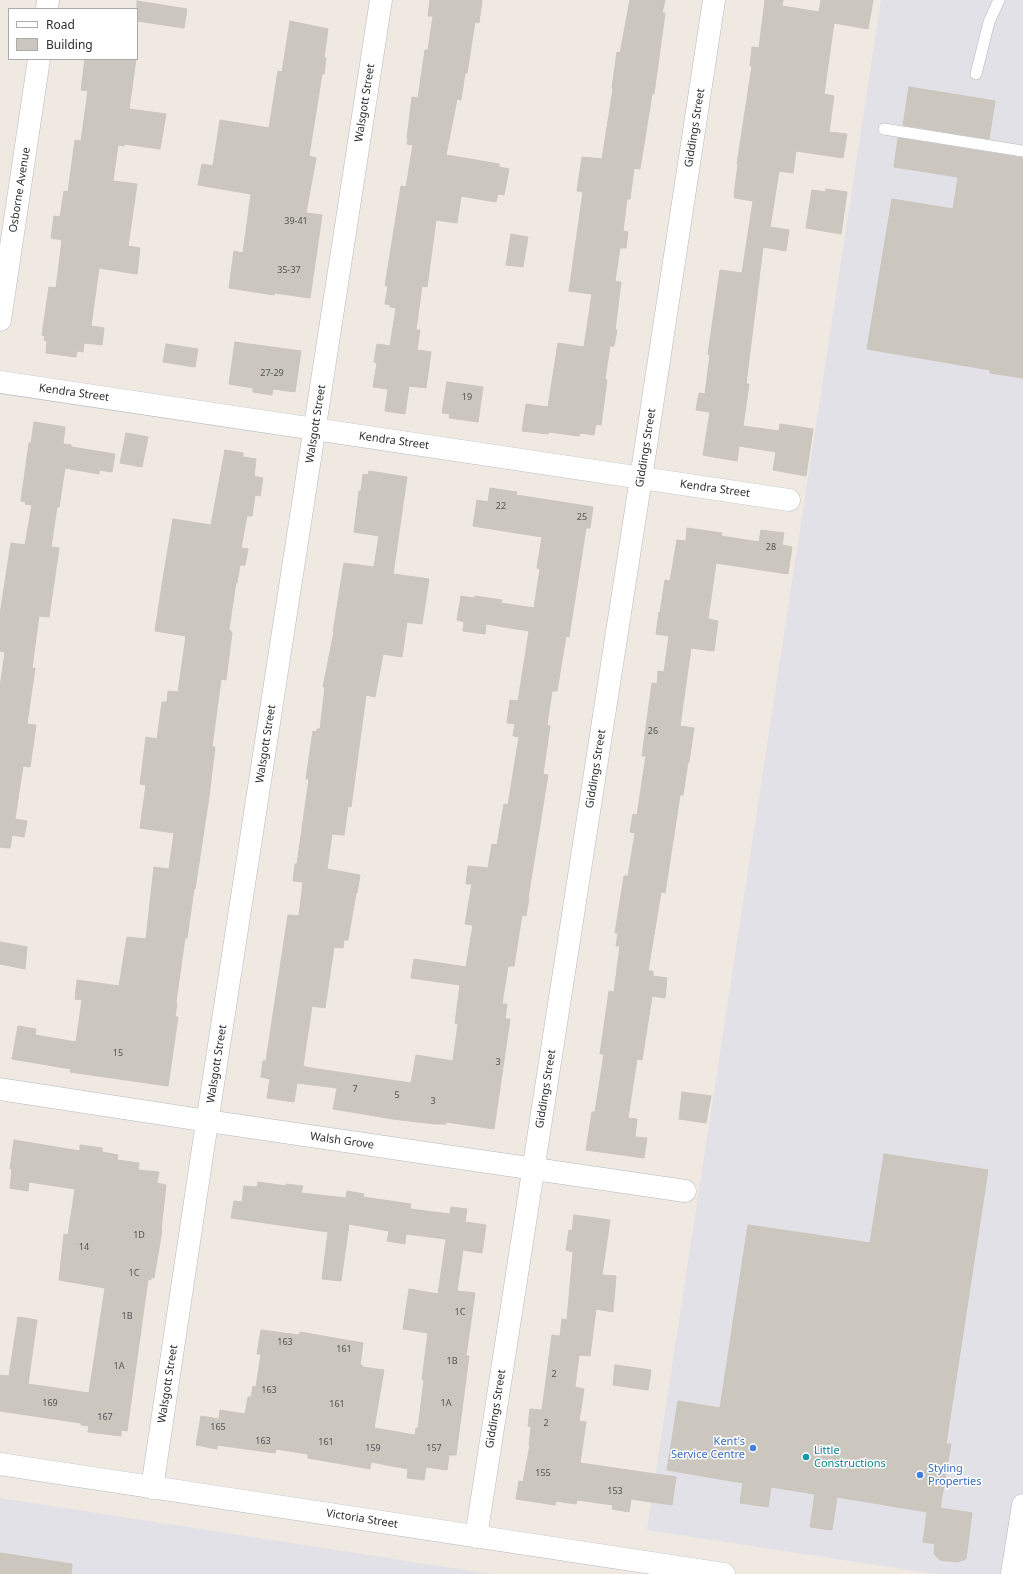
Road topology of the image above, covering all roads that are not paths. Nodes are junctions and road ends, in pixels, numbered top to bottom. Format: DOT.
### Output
graph roads {
  1 [pos="381,0"];
  2 [pos="714,0"];
  3 [pos="999,0"];
  4 [pos="39,60"];
  5 [pos="976,74"];
  6 [pos="884,129"];
  7 [pos="1023,151"];
  8 [pos="0,320"];
  9 [pos="0,382"];
  10 [pos="315,429"];
  11 [pos="641,478"];
  12 [pos="789,500"];
  13 [pos="0,1089"];
  14 [pos="208,1121"];
  15 [pos="534,1169"];
  16 [pos="685,1191"];
  17 [pos="0,1464"];
  18 [pos="152,1488"];
  19 [pos="1023,1505"];
  20 [pos="476,1537"];
  21 [pos="724,1574"];
  22 [pos="1012,1574"];
  1 -- 10 [label="street, Walsgott Street"];
  2 -- 11 [label="street, Giddings Street"];
  3 -- 5 [label="lane"];
  4 -- 8 [label="street, Osborne Avenue"];
  6 -- 7 [label="lane"];
  9 -- 10 [label="street, Kendra Street"];
  10 -- 11 [label="street, Kendra Street"];
  10 -- 14 [label="street, Walsgott Street"];
  11 -- 12 [label="street, Kendra Street"];
  11 -- 15 [label="street, Giddings Street"];
  13 -- 14 [label="street, Walsh Grove"];
  14 -- 15 [label="street, Walsh Grove"];
  14 -- 18 [label="street, Walsgott Street"];
  15 -- 16 [label="street, Walsh Grove"];
  15 -- 20 [label="street, Giddings Street"];
  17 -- 18 [label="street, Victoria Street"];
  18 -- 20 [label="street, Victoria Street"];
  19 -- 22 [label="street"];
  20 -- 21 [label="street, Victoria Street"];
}
